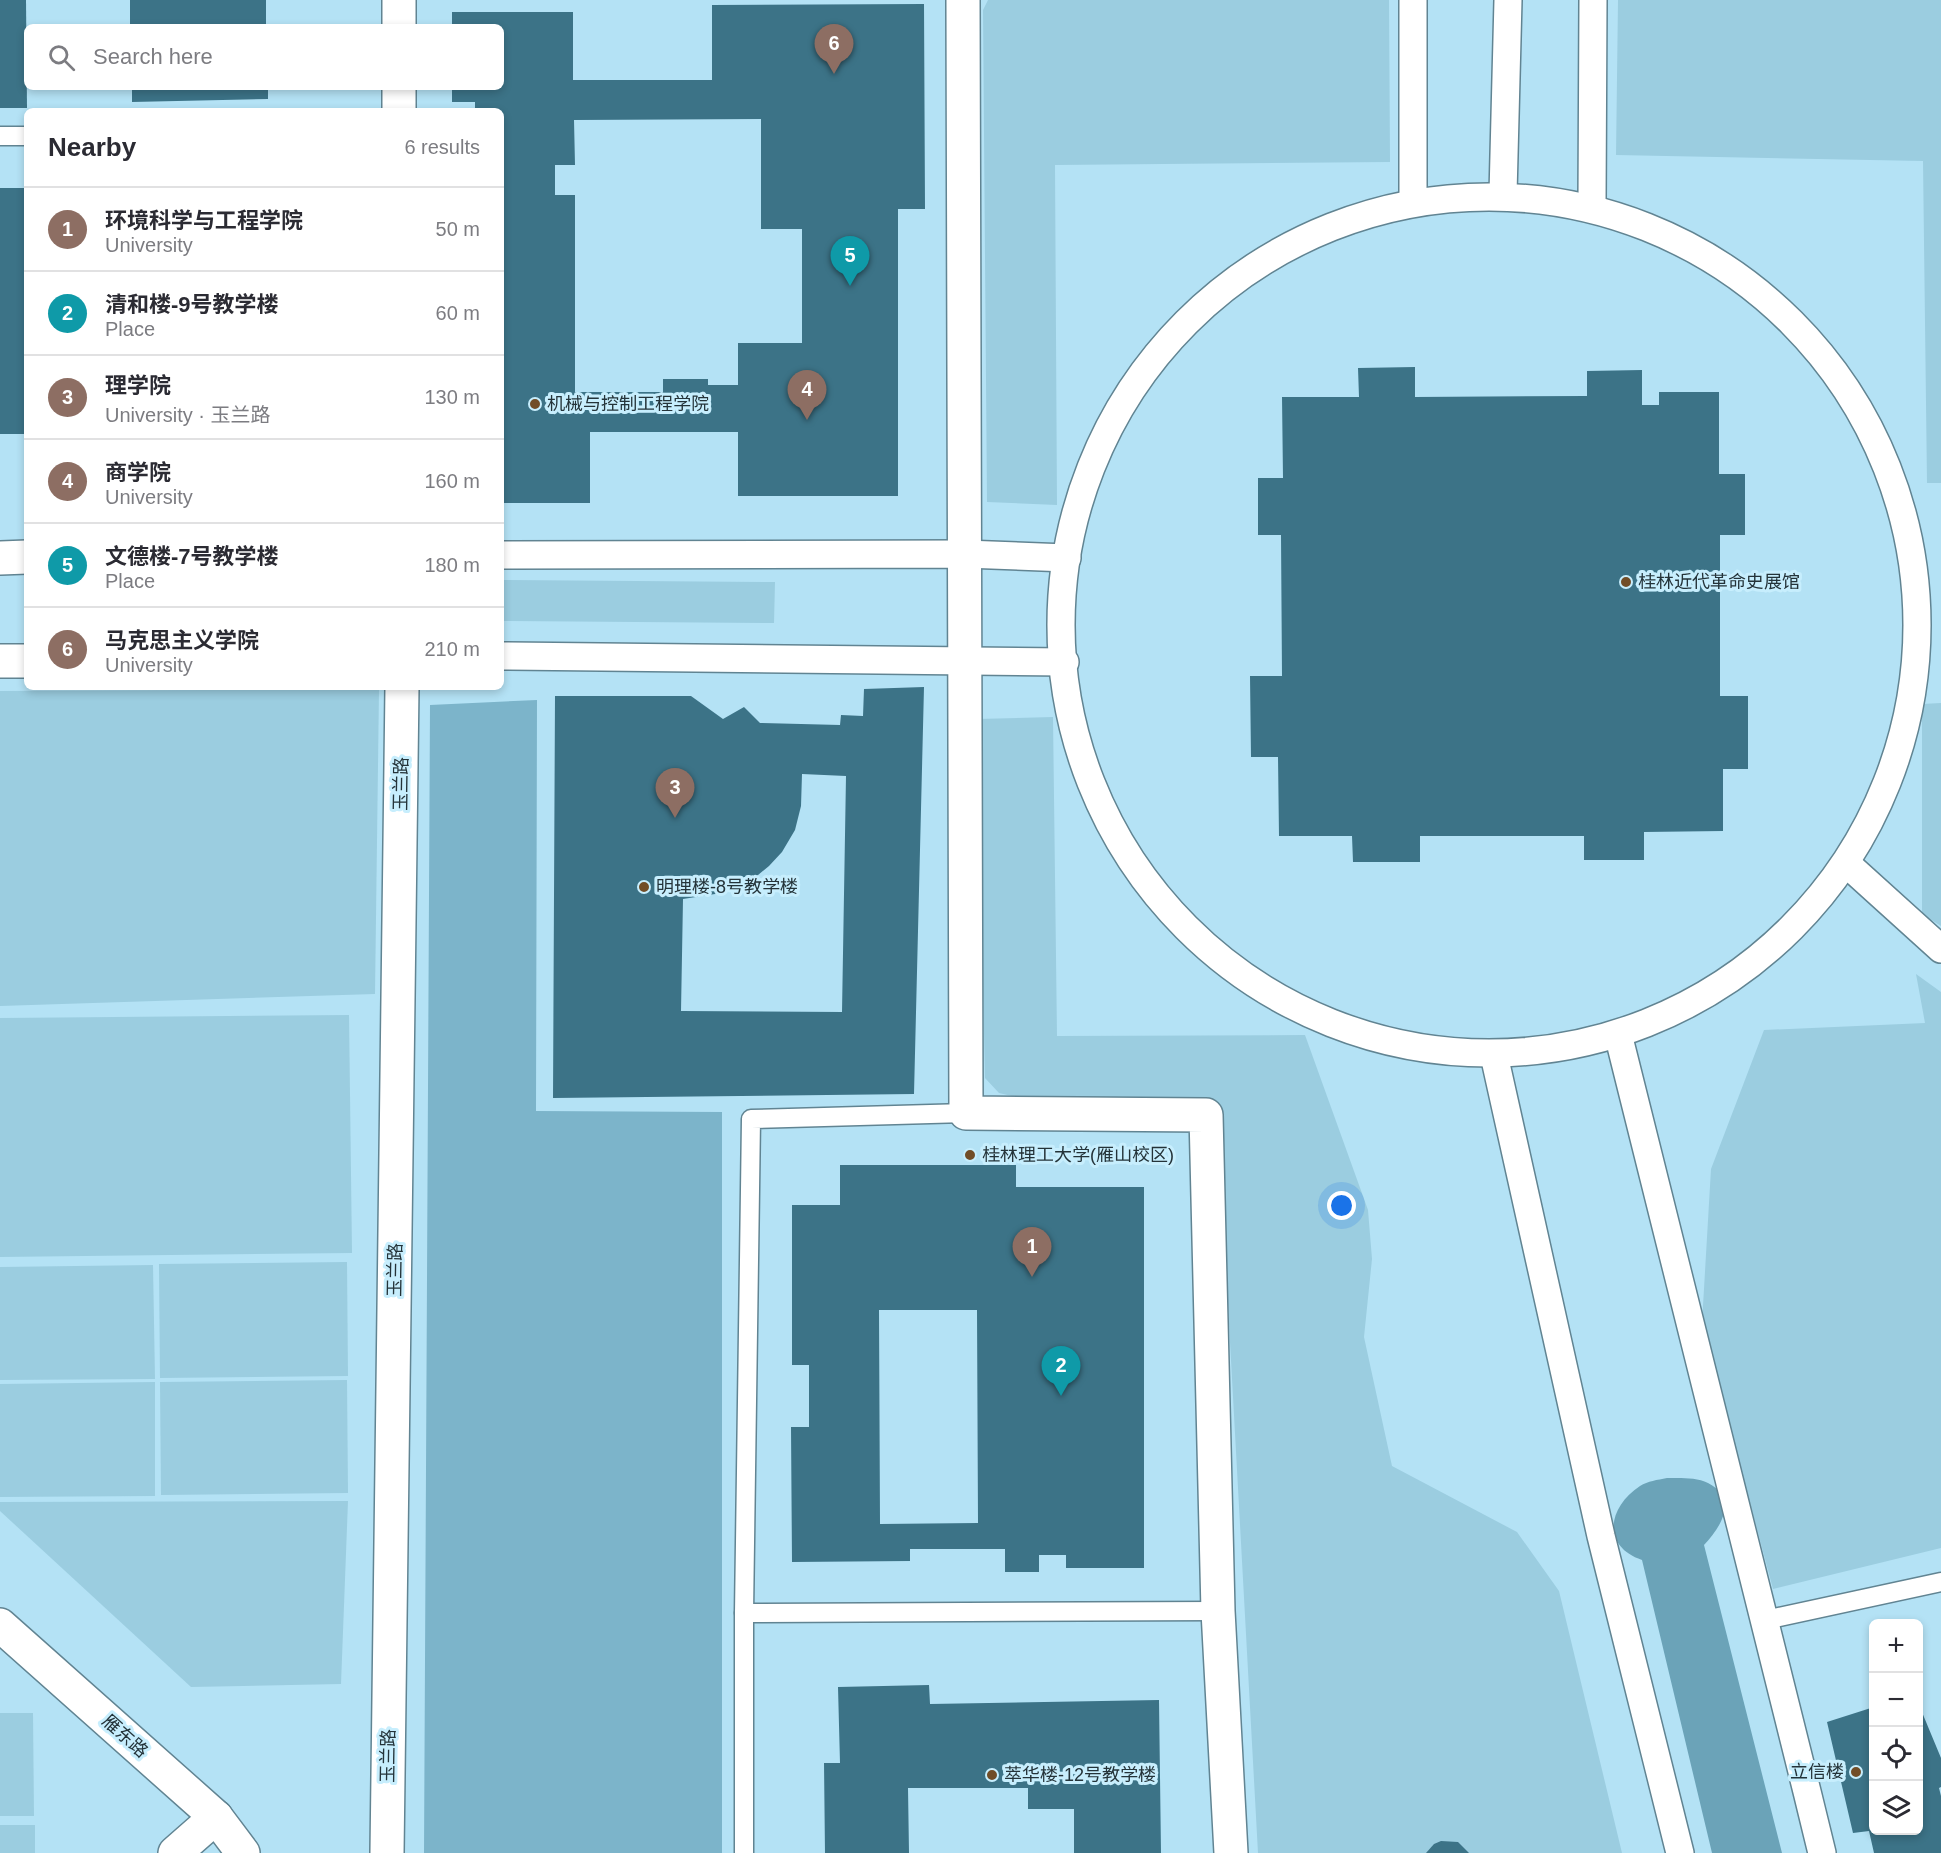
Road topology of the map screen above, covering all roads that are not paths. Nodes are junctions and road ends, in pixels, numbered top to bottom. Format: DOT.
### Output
graph roads {
  1 [pos="399,0"];
  2 [pos="963,0"];
  3 [pos="1413,0"];
  4 [pos="1508,0"];
  5 [pos="1593,0"];
  6 [pos="399,24"];
  7 [pos="399,90"];
  8 [pos="399,108"];
  9 [pos="0,136"];
  10 [pos="24,136"];
  11 [pos="1503,194"];
  12 [pos="1413,199"];
  13 [pos="1592,203"];
  14 [pos="965,554"];
  15 [pos="504,555"];
  16 [pos="24,557"];
  17 [pos="0,558"];
  18 [pos="1067,558"];
  19 [pos="1929,620"];
  20 [pos="504,656"];
  21 [pos="0,661"];
  22 [pos="24,661"];
  23 [pos="964,662"];
  24 [pos="1065,662"];
  25 [pos="402,690"];
  26 [pos="1847,864"];
  27 [pos="1941,949"];
  28 [pos="1619,1038"];
  29 [pos="1494,1055"];
  30 [pos="966,1113"];
  31 [pos="1941,1582"];
  32 [pos="1218,1611"];
  33 [pos="744,1613"];
  34 [pos="1766,1620"];
  35 [pos="0,1625"];
  36 [pos="216,1817"];
  37 [pos="175,1853"];
  38 [pos="243,1853"];
  39 [pos="387,1853"];
  40 [pos="744,1853"];
  41 [pos="1231,1853"];
  42 [pos="1680,1853"];
  43 [pos="1822,1853"];
  1 -- 6 [label="street"];
  2 -- 14 [label="street"];
  3 -- 12 [label="street"];
  4 -- 11 [label="street"];
  5 -- 13 [label="street"];
  7 -- 8 [label="street"];
  9 -- 10 [label="lane"];
  11 -- 12 [label="street"];
  11 -- 13 [label="street"];
  12 -- 18 [label="street"];
  13 -- 19 [label="street"];
  14 -- 15 [label="street"];
  14 -- 18 [label="street"];
  14 -- 23 [label="street"];
  16 -- 17 [label="street"];
  18 -- 24 [label="street"];
  19 -- 26 [label="street"];
  20 -- 23 [label="street"];
  21 -- 22 [label="street"];
  23 -- 24 [label="street"];
  23 -- 30 [label="street"];
  24 -- 29 [label="street"];
  25 -- 39 [label="street, 玉兰路"];
  26 -- 27 [label="street"];
  26 -- 28 [label="street"];
  28 -- 29 [label="street"];
  28 -- 34 [label="street"];
  29 -- 42 [label="street"];
  30 -- 32 [label="street"];
  30 -- 33 [label="lane"];
  31 -- 34 [label="lane"];
  32 -- 33 [label="lane"];
  32 -- 41 [label="street"];
  33 -- 40 [label="lane"];
  34 -- 43 [label="street"];
  35 -- 36 [label="street, 雁东路"];
  36 -- 37 [label="street"];
  36 -- 38 [label="street, 雁东路"];
}
